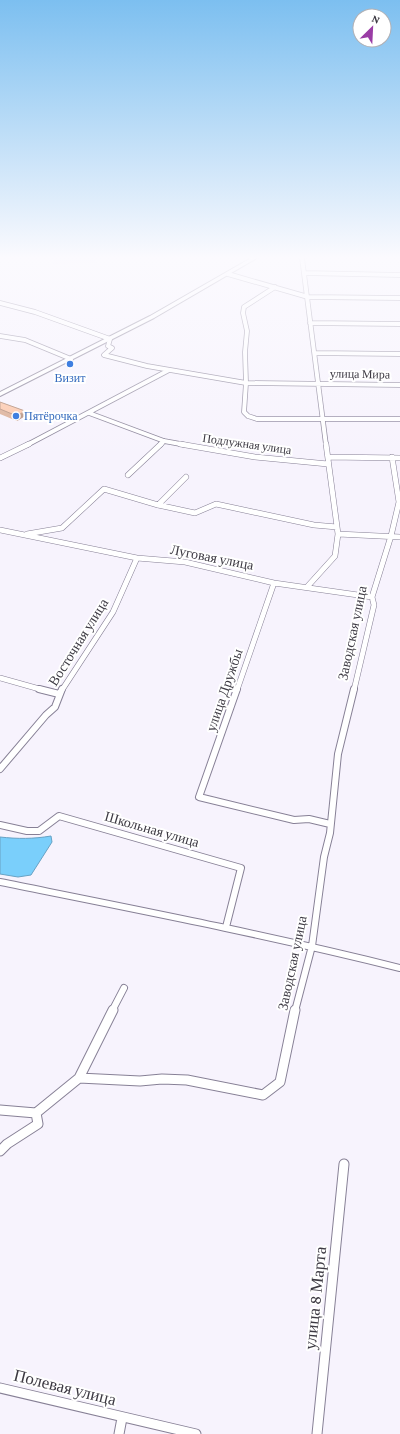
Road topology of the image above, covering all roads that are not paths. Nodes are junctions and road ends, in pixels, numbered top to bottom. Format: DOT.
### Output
graph roads {
  1 [pos="71,325"];
  2 [pos="136,325"];
  3 [pos="246,325"];
  4 [pos="310,325"];
  5 [pos="0,336"];
  6 [pos="110,339"];
  7 [pos="315,353"];
  8 [pos="400,354"];
  9 [pos="71,359"];
  10 [pos="169,370"];
  11 [pos="246,383"];
  12 [pos="319,383"];
  13 [pos="400,384"];
  14 [pos="0,394"];
  15 [pos="89,413"];
  16 [pos="322,419"];
  17 [pos="400,419"];
  18 [pos="164,441"];
  19 [pos="0,458"];
  20 [pos="328,458"];
  21 [pos="392,458"];
  22 [pos="400,458"];
  23 [pos="328,464"];
  24 [pos="128,475"];
  25 [pos="186,477"];
  26 [pos="158,505"];
  27 [pos="337,527"];
  28 [pos="0,531"];
  29 [pos="338,534"];
  30 [pos="23,535"];
  31 [pos="391,536"];
  32 [pos="400,537"];
  33 [pos="137,558"];
  34 [pos="274,583"];
  35 [pos="307,587"];
  36 [pos="372,597"];
  37 [pos="0,678"];
  38 [pos="59,694"];
  39 [pos="0,769"];
  40 [pos="330,824"];
  41 [pos="0,825"];
  42 [pos="0,882"];
  43 [pos="226,927"];
  44 [pos="312,946"];
  45 [pos="400,968"];
  46 [pos="124,988"];
  47 [pos="79,1078"];
  48 [pos="0,1110"];
  49 [pos="36,1113"];
  50 [pos="0,1151"];
  51 [pos="344,1164"];
  52 [pos="0,1388"];
  53 [pos="122,1418"];
  54 [pos="119,1434"];
  55 [pos="196,1434"];
  56 [pos="317,1434"];
  1 -- 6 [label="street"];
  2 -- 6 [label="street"];
  3 -- 11 [label="street"];
  4 -- 7 [label="street"];
  5 -- 9 [label="street"];
  6 -- 9 [label="street"];
  6 -- 10 [label="street, улица Мира"];
  7 -- 8 [label="street"];
  7 -- 12 [label="street"];
  9 -- 14 [label="street"];
  10 -- 11 [label="street, улица Мира"];
  10 -- 15 [label="street"];
  11 -- 12 [label="street, улица Мира"];
  11 -- 16 [label="street"];
  12 -- 13 [label="street, улица Мира"];
  12 -- 16 [label="street"];
  15 -- 18 [label="street, Подлужная улица"];
  15 -- 19 [label="street"];
  16 -- 17 [label="street"];
  16 -- 20 [label="street"];
  18 -- 23 [label="street, Подлужная улица"];
  18 -- 24 [label="street"];
  20 -- 21 [label="street"];
  20 -- 23 [label="street"];
  21 -- 22 [label="street"];
  21 -- 31 [label="street, Заводская улица"];
  23 -- 27 [label="street"];
  25 -- 26 [label="street"];
  26 -- 27 [label="street"];
  26 -- 30 [label="street"];
  27 -- 29 [label="street"];
  28 -- 30 [label="street, Луговая улица"];
  29 -- 31 [label="street"];
  29 -- 35 [label="street"];
  30 -- 33 [label="street, Луговая улица"];
  31 -- 32 [label="street"];
  31 -- 36 [label="street, Заводская улица"];
  33 -- 34 [label="street, Луговая улица"];
  33 -- 38 [label="street, Восточная улица"];
  34 -- 35 [label="street, Луговая улица"];
  34 -- 40 [label="street, улица Дружбы"];
  35 -- 36 [label="street, Луговая улица"];
  36 -- 40 [label="street, Заводская улица"];
  37 -- 38 [label="street"];
  38 -- 39 [label="street, Восточная улица"];
  40 -- 44 [label="street, Заводская улица"];
  41 -- 43 [label="street, Школьная улица"];
  42 -- 43 [label="street"];
  43 -- 44 [label="street"];
  44 -- 45 [label="street"];
  44 -- 47 [label="street, Заводская улица"];
  46 -- 47 [label="street"];
  47 -- 49 [label="street"];
  48 -- 49 [label="street"];
  49 -- 50 [label="street"];
  51 -- 56 [label="street, улица 8 Марта"];
  52 -- 53 [label="street, Полевая улица"];
  53 -- 54 [label="street"];
  53 -- 55 [label="street, Полевая улица"];
}
